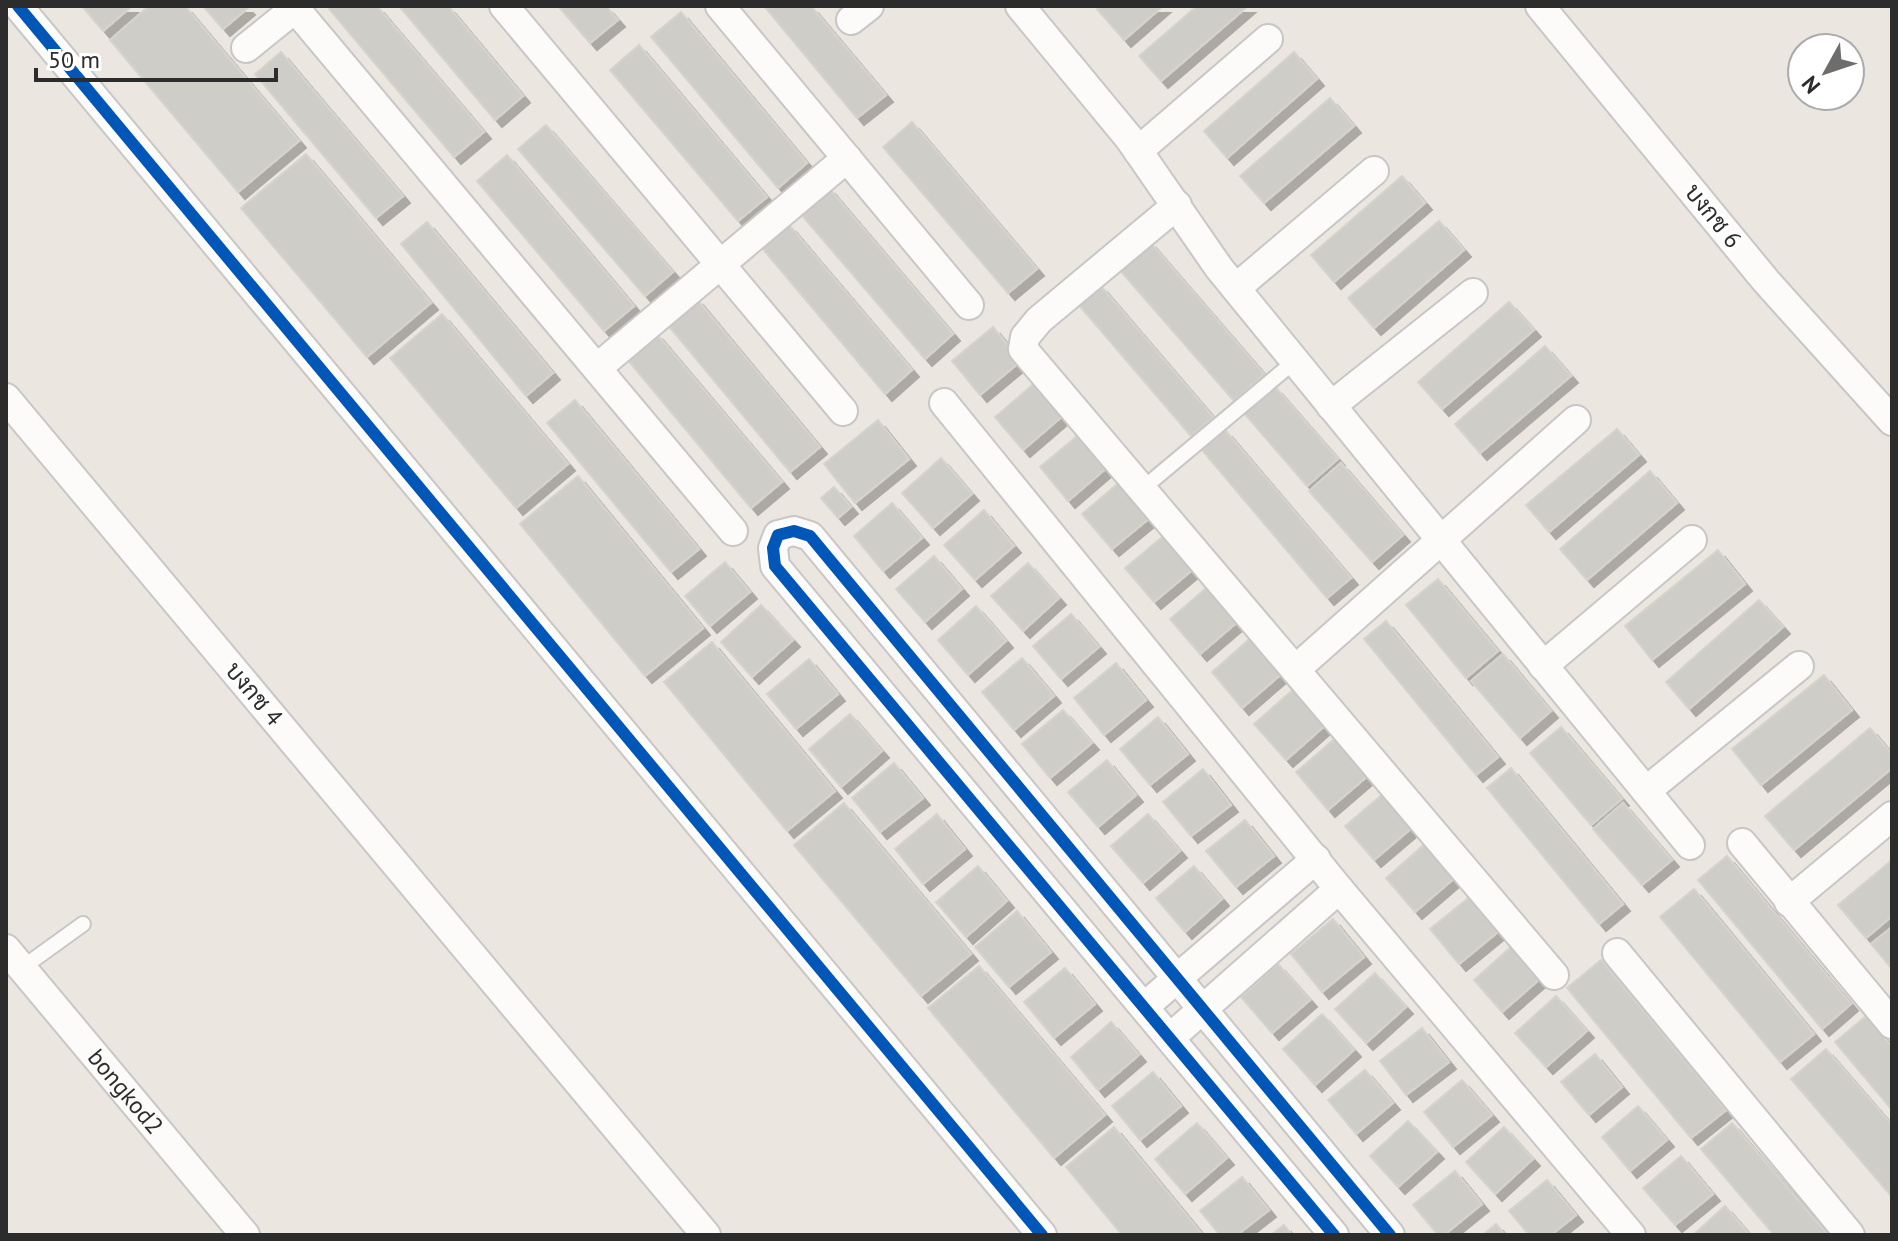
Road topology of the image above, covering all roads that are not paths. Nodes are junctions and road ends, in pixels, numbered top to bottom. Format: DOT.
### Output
graph roads {
  1 [pos="18,6"];
  2 [pos="504,6"];
  3 [pos="720,6"];
  4 [pos="1540,6"];
  5 [pos="295,7"];
  6 [pos="1035,11"];
  7 [pos="1268,39"];
  8 [pos="246,48"];
  9 [pos="1138,151"];
  10 [pos="847,158"];
  11 [pos="1374,171"];
  12 [pos="1177,205"];
  13 [pos="720,264"];
  14 [pos="1236,288"];
  15 [pos="1473,293"];
  16 [pos="969,305"];
  17 [pos="1295,361"];
  18 [pos="597,368"];
  19 [pos="6,398"];
  20 [pos="944,403"];
  21 [pos="1331,406"];
  22 [pos="843,411"];
  23 [pos="1576,420"];
  24 [pos="1892,421"];
  25 [pos="1141,490"];
  26 [pos="733,531"];
  27 [pos="1692,540"];
  28 [pos="1441,542"];
  29 [pos="1543,666"];
  30 [pos="1799,666"];
  31 [pos="1296,669"];
  32 [pos="1646,791"];
  33 [pos="1892,816"];
  34 [pos="1742,843"];
  35 [pos="1690,845"];
  36 [pos="1316,859"];
  37 [pos="1339,889"];
  38 [pos="1789,902"];
  39 [pos="83,924"];
  40 [pos="1617,953"];
  41 [pos="14,959"];
  42 [pos="1554,975"];
  43 [pos="1175,979"];
  44 [pos="1145,1006"];
  45 [pos="1202,1008"];
  46 [pos="1892,1022"];
  47 [pos="1171,1037"];
  48 [pos="245,1235"];
  49 [pos="706,1235"];
  50 [pos="1042,1235"];
  51 [pos="1334,1235"];
  52 [pos="1390,1235"];
  53 [pos="1631,1235"];
  54 [pos="1850,1235"];
  1 -- 50 [label="street"];
  2 -- 13 [label="street"];
  3 -- 10 [label="street"];
  4 -- 24 [label="street, บงกช 6"];
  5 -- 8 [label="street"];
  5 -- 18 [label="street"];
  6 -- 9 [label="street"];
  7 -- 9 [label="street"];
  9 -- 12 [label="street"];
  10 -- 13 [label="street"];
  10 -- 16 [label="street"];
  11 -- 14 [label="street"];
  12 -- 14 [label="street"];
  12 -- 25 [label="street"];
  13 -- 18 [label="street"];
  13 -- 22 [label="street"];
  14 -- 17 [label="street"];
  15 -- 21 [label="street"];
  17 -- 21 [label="street"];
  17 -- 25 [label="lane"];
  18 -- 26 [label="street"];
  19 -- 49 [label="street, บงกช 4"];
  20 -- 36 [label="street"];
  21 -- 28 [label="street"];
  23 -- 28 [label="street"];
  25 -- 31 [label="street"];
  27 -- 29 [label="street"];
  28 -- 29 [label="street"];
  28 -- 31 [label="street"];
  29 -- 32 [label="street"];
  30 -- 32 [label="street"];
  31 -- 42 [label="street"];
  32 -- 35 [label="street"];
  33 -- 38 [label="street"];
  34 -- 38 [label="street"];
  36 -- 37 [label="street"];
  36 -- 43 [label="street"];
  37 -- 45 [label="street"];
  37 -- 53 [label="street"];
  38 -- 46 [label="street"];
  39 -- 41 [label="lane"];
  40 -- 54 [label="street"];
  41 -- 48 [label="street, bongkod2"];
  43 -- 44 [label="street"];
  43 -- 44 [label="street"];
  43 -- 45 [label="street"];
  44 -- 47 [label="street"];
  45 -- 47 [label="street"];
  45 -- 52 [label="street"];
  47 -- 51 [label="street"];
}
